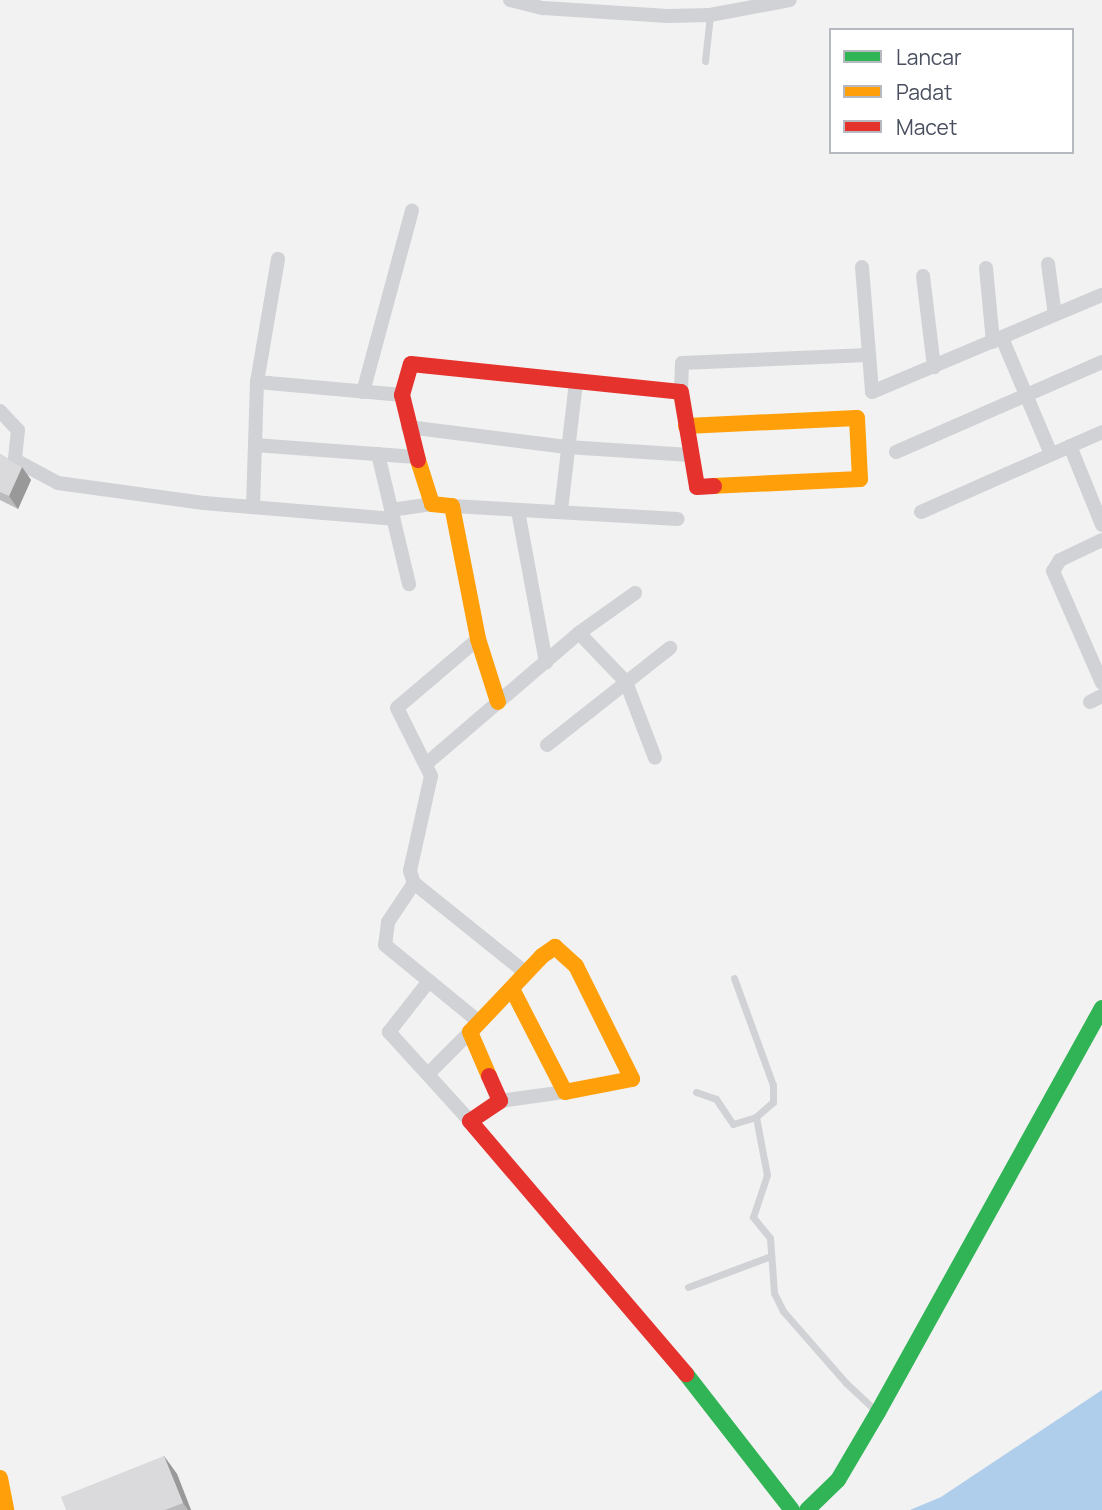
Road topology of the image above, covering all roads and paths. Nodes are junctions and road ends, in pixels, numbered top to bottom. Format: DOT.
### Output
graph roads {
  1 [pos="510,0"];
  2 [pos="665,0"];
  3 [pos="790,0"];
  4 [pos="710,15"];
  5 [pos="668,16"];
  6 [pos="705,61"];
  7 [pos="412,211"];
  8 [pos="278,259"];
  9 [pos="1048,264"];
  10 [pos="862,267"];
  11 [pos="986,268"];
  12 [pos="923,276"];
  13 [pos="1102,295"];
  14 [pos="1055,315"];
  15 [pos="998,340"];
  16 [pos="869,355"];
  17 [pos="1102,362"];
  18 [pos="934,367"];
  19 [pos="257,382"];
  20 [pos="576,382"];
  21 [pos="363,392"];
  22 [pos="681,392"];
  23 [pos="402,396"];
  24 [pos="1026,396"];
  25 [pos="0,411"];
  26 [pos="686,426"];
  27 [pos="408,427"];
  28 [pos="1102,432"];
  29 [pos="255,445"];
  30 [pos="1070,446"];
  31 [pos="567,447"];
  32 [pos="896,452"];
  33 [pos="378,454"];
  34 [pos="1051,454"];
  35 [pos="691,455"];
  36 [pos="416,457"];
  37 [pos="432,503"];
  38 [pos="452,506"];
  39 [pos="253,507"];
  40 [pos="561,510"];
  41 [pos="518,511"];
  42 [pos="921,512"];
  43 [pos="392,514"];
  44 [pos="677,519"];
  45 [pos="1102,525"];
  46 [pos="1102,540"];
  47 [pos="408,584"];
  48 [pos="635,593"];
  49 [pos="579,632"];
  50 [pos="478,639"];
  51 [pos="670,648"];
  52 [pos="545,662"];
  53 [pos="626,682"];
  54 [pos="1102,683"];
  55 [pos="498,702"];
  56 [pos="547,745"];
  57 [pos="655,758"];
  58 [pos="426,764"];
  59 [pos="414,883"];
  60 [pos="526,973"];
  61 [pos="734,978"];
  62 [pos="429,981"];
  63 [pos="512,989"];
  64 [pos="1102,1008"];
  65 [pos="475,1027"];
  66 [pos="428,1074"];
  67 [pos="565,1092"];
  68 [pos="696,1092"];
  69 [pos="500,1101"];
  70 [pos="756,1117"];
  71 [pos="470,1121"];
  72 [pos="771,1256"];
  73 [pos="688,1287"];
  74 [pos="878,1412"];
  75 [pos="0,1478"];
  76 [pos="6,1510"];
  77 [pos="792,1510"];
  78 [pos="807,1510"];
  1 -- 5 [label="street"];
  2 -- 5 [label="street"];
  3 -- 4 [label="street"];
  4 -- 5 [label="street"];
  4 -- 6 [label="lane"];
  7 -- 21 [label="street"];
  8 -- 19 [label="street"];
  9 -- 14 [label="street"];
  10 -- 16 [label="street"];
  11 -- 15 [label="street"];
  12 -- 18 [label="street"];
  13 -- 14 [label="street"];
  14 -- 15 [label="street"];
  15 -- 18 [label="street"];
  15 -- 24 [label="street"];
  16 -- 18 [label="street"];
  16 -- 22 [label="street"];
  17 -- 24 [label="street"];
  19 -- 21 [label="street"];
  19 -- 29 [label="street"];
  20 -- 22 [label="main road"];
  20 -- 23 [label="main road"];
  20 -- 31 [label="street"];
  21 -- 23 [label="street"];
  22 -- 26 [label="main road"];
  23 -- 27 [label="main road"];
  24 -- 32 [label="street"];
  24 -- 34 [label="street"];
  25 -- 39 [label="street"];
  26 -- 35 [label="main road"];
  26 -- 35 [label="main road"];
  27 -- 31 [label="street"];
  27 -- 36 [label="main road"];
  28 -- 30 [label="street"];
  29 -- 33 [label="street"];
  29 -- 39 [label="street"];
  30 -- 34 [label="street"];
  30 -- 45 [label="street"];
  31 -- 35 [label="street"];
  31 -- 40 [label="street"];
  33 -- 36 [label="street"];
  33 -- 43 [label="street"];
  34 -- 42 [label="street"];
  36 -- 37 [label="main road"];
  37 -- 38 [label="main road"];
  37 -- 43 [label="street"];
  38 -- 41 [label="street"];
  38 -- 50 [label="main road"];
  39 -- 43 [label="street"];
  40 -- 41 [label="street"];
  40 -- 44 [label="street"];
  41 -- 52 [label="street"];
  43 -- 47 [label="street"];
  46 -- 54 [label="street"];
  48 -- 49 [label="street"];
  49 -- 52 [label="street"];
  49 -- 53 [label="street"];
  50 -- 55 [label="main road"];
  50 -- 58 [label="street"];
  51 -- 53 [label="street"];
  52 -- 55 [label="street"];
  53 -- 56 [label="street"];
  53 -- 57 [label="street"];
  55 -- 58 [label="street"];
  58 -- 59 [label="street"];
  59 -- 60 [label="street"];
  59 -- 62 [label="street"];
  60 -- 63 [label="main road"];
  60 -- 67 [label="main road"];
  61 -- 70 [label="lane"];
  62 -- 65 [label="street"];
  62 -- 66 [label="street"];
  63 -- 65 [label="main road"];
  63 -- 67 [label="main road"];
  64 -- 74 [label="main road"];
  65 -- 66 [label="street"];
  65 -- 69 [label="main road"];
  66 -- 71 [label="street"];
  67 -- 69 [label="street"];
  68 -- 70 [label="lane"];
  69 -- 71 [label="main road"];
  70 -- 72 [label="lane"];
  71 -- 77 [label="main road"];
  72 -- 73 [label="lane"];
  72 -- 74 [label="lane"];
  74 -- 78 [label="main road"];
  75 -- 76 [label="main road"];
}
